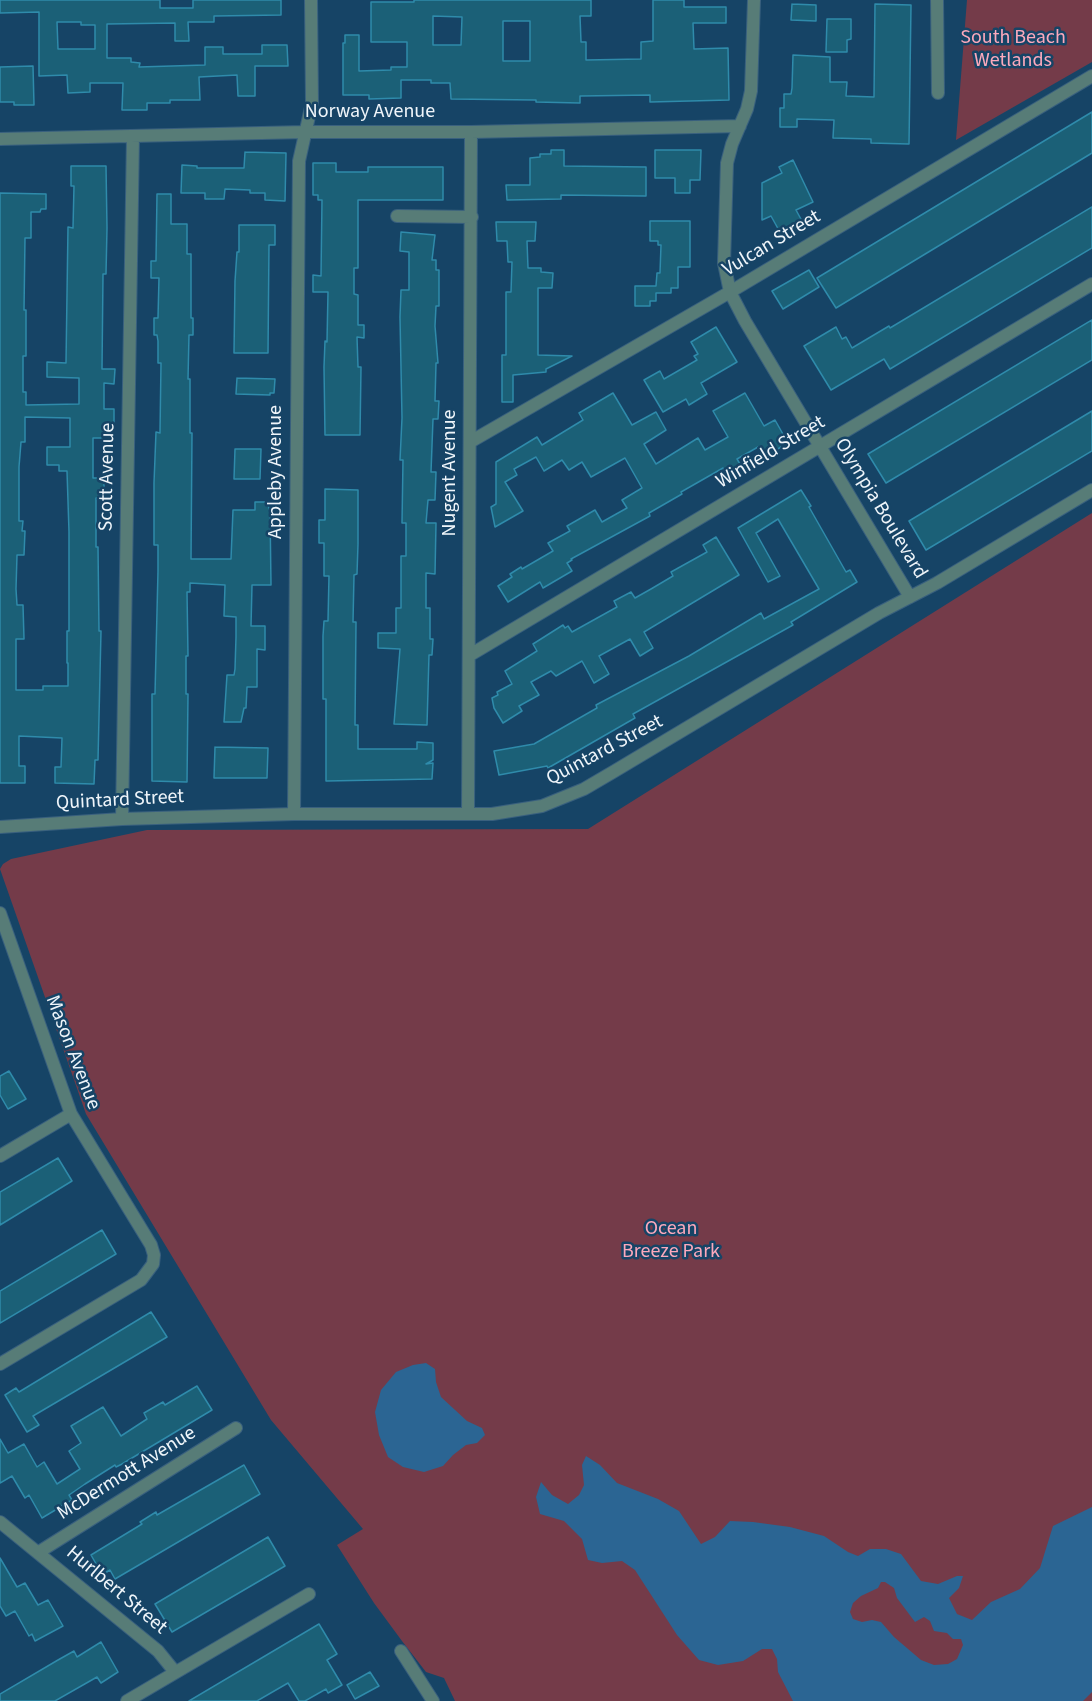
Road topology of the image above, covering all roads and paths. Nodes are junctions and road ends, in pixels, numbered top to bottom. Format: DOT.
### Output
graph roads {
  1 [pos="311,0"];
  2 [pos="753,0"];
  3 [pos="937,0"];
  4 [pos="1092,76"];
  5 [pos="938,93"];
  6 [pos="740,126"];
  7 [pos="305,132"];
  8 [pos="471,132"];
  9 [pos="134,136"];
  10 [pos="0,139"];
  11 [pos="397,216"];
  12 [pos="472,217"];
  13 [pos="1092,284"];
  14 [pos="730,292"];
  15 [pos="470,442"];
  16 [pos="820,447"];
  17 [pos="1092,490"];
  18 [pos="910,597"];
  19 [pos="470,655"];
  20 [pos="468,813"];
  21 [pos="294,814"];
  22 [pos="122,819"];
  23 [pos="0,826"];
  24 [pos="0,913"];
  25 [pos="5,943"];
  26 [pos="71,1114"];
  27 [pos="0,1156"];
  28 [pos="0,1364"];
  29 [pos="236,1428"];
  30 [pos="0,1522"];
  31 [pos="39,1552"];
  32 [pos="309,1594"];
  33 [pos="401,1651"];
  34 [pos="175,1672"];
  35 [pos="127,1701"];
  36 [pos="433,1701"];
  1 -- 7 [label="street, Appleby Avenue"];
  2 -- 6 [label="street, Olympia Boulevard"];
  3 -- 5 [label="street"];
  4 -- 14 [label="street, Vulcan Street"];
  6 -- 8 [label="street, Norway Avenue"];
  6 -- 14 [label="street, Olympia Boulevard"];
  7 -- 8 [label="street, Norway Avenue"];
  7 -- 9 [label="street, Norway Avenue"];
  7 -- 21 [label="street, Appleby Avenue"];
  8 -- 12 [label="street, Nugent Avenue"];
  9 -- 10 [label="street, Norway Avenue"];
  9 -- 22 [label="street, Scott Avenue"];
  11 -- 12 [label="street"];
  12 -- 15 [label="street, Nugent Avenue"];
  13 -- 16 [label="street, Winfield Street"];
  14 -- 15 [label="street, Vulcan Street"];
  14 -- 16 [label="street, Olympia Boulevard"];
  15 -- 19 [label="street, Nugent Avenue"];
  16 -- 18 [label="street, Olympia Boulevard"];
  16 -- 19 [label="street, Winfield Street"];
  17 -- 18 [label="street, Quintard Street"];
  18 -- 20 [label="street, Quintard Street"];
  19 -- 20 [label="street, Nugent Avenue"];
  20 -- 21 [label="street, Quintard Street"];
  21 -- 22 [label="street, Quintard Street"];
  22 -- 23 [label="street, Quintard Street"];
  24 -- 25 [label="street, Mason Avenue"];
  25 -- 26 [label="street, Mason Avenue"];
  26 -- 27 [label="street"];
  26 -- 28 [label="street, Mason Avenue"];
  29 -- 31 [label="street, McDermott Avenue"];
  30 -- 31 [label="street, Hurlbert Street"];
  31 -- 34 [label="street, Hurlbert Street"];
  32 -- 34 [label="street"];
  33 -- 36 [label="street"];
  34 -- 35 [label="street"];
}
